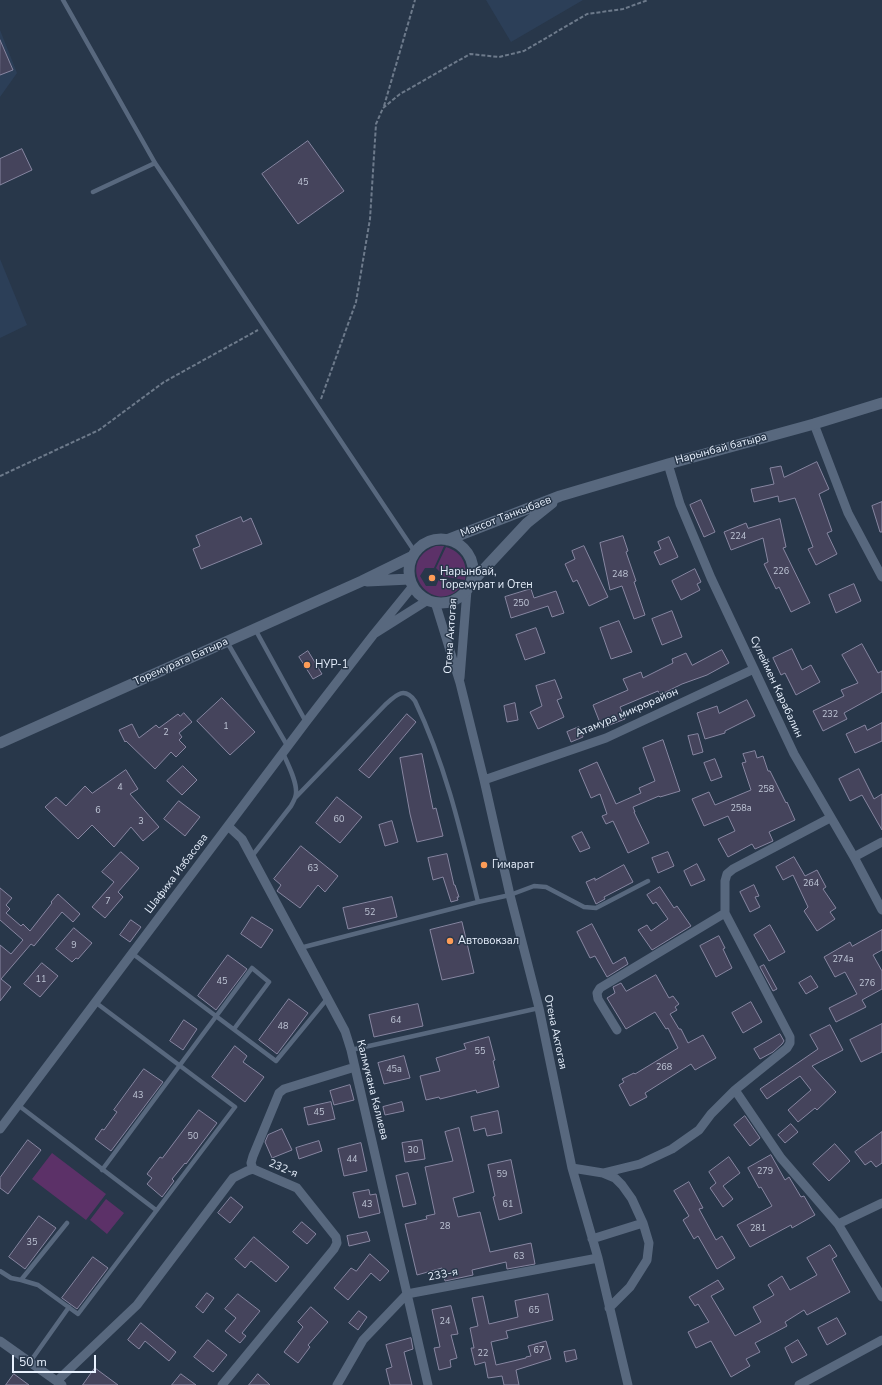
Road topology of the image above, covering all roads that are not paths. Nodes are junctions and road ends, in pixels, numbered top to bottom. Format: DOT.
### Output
graph roads {
  1 [pos="63,0"];
  2 [pos="156,163"];
  3 [pos="93,192"];
  4 [pos="882,403"];
  5 [pos="814,424"];
  6 [pos="668,464"];
  7 [pos="560,496"];
  8 [pos="447,540"];
  9 [pos="414,554"];
  10 [pos="882,577"];
  11 [pos="362,581"];
  12 [pos="411,583"];
  13 [pos="468,587"];
  14 [pos="432,601"];
  15 [pos="255,629"];
  16 [pos="374,634"];
  17 [pos="227,642"];
  18 [pos="754,669"];
  19 [pos="460,683"];
  20 [pos="306,722"];
  21 [pos="0,743"];
  22 [pos="285,750"];
  23 [pos="484,780"];
  24 [pos="295,798"];
  25 [pos="830,818"];
  26 [pos="228,826"];
  27 [pos="882,842"];
  28 [pos="252,856"];
  29 [pos="854,857"];
  30 [pos="648,881"];
  31 [pos="510,895"];
  32 [pos="478,902"];
  33 [pos="882,910"];
  34 [pos="725,913"];
  35 [pos="300,948"];
  36 [pos="132,954"];
  37 [pos="327,1000"];
  38 [pos="95,1002"];
  39 [pos="539,1008"];
  40 [pos="216,1016"];
  41 [pos="234,1029"];
  42 [pos="616,1030"];
  43 [pos="351,1050"];
  44 [pos="180,1066"];
  45 [pos="355,1067"];
  46 [pos="734,1090"];
  47 [pos="18,1105"];
  48 [pos="0,1129"];
  49 [pos="572,1168"];
  50 [pos="252,1169"];
  51 [pos="102,1170"];
  52 [pos="603,1173"];
  53 [pos="882,1202"];
  54 [pos="156,1210"];
  55 [pos="67,1223"];
  56 [pos="643,1223"];
  57 [pos="838,1224"];
  58 [pos="592,1239"];
  59 [pos="598,1258"];
  60 [pos="0,1271"];
  61 [pos="21,1280"];
  62 [pos="407,1294"];
  63 [pos="882,1297"];
  64 [pos="69,1307"];
  65 [pos="610,1308"];
  66 [pos="882,1340"];
  67 [pos="0,1341"];
  68 [pos="30,1362"];
  69 [pos="59,1383"];
  70 [pos="222,1385"];
  71 [pos="336,1385"];
  72 [pos="428,1385"];
  73 [pos="628,1385"];
  74 [pos="799,1385"];
  1 -- 2 [label="lane"];
  2 -- 3 [label="lane"];
  2 -- 9 [label="lane"];
  4 -- 5 [label="street, Нарынбай батыра"];
  5 -- 6 [label="street, Нарынбай батыра"];
  5 -- 10 [label="street"];
  6 -- 7 [label="street, Нарынбай батыра"];
  6 -- 18 [label="street, Сулеймен Карабалин"];
  7 -- 8 [label="street, Максот Танкыбаев"];
  7 -- 13 [label="street, Максот Танкыбаев"];
  8 -- 9 [label="street"];
  8 -- 13 [label="street"];
  9 -- 11 [label="street, Торемурата Батыра"];
  9 -- 12 [label="street"];
  11 -- 12 [label="street"];
  11 -- 15 [label="street, Торемурата Батыра"];
  12 -- 14 [label="street"];
  12 -- 16 [label="street, Шафиха Избасова"];
  13 -- 14 [label="street"];
  13 -- 19 [label="street, Отена Актогая"];
  14 -- 16 [label="street"];
  14 -- 19 [label="street, Отена Актогая"];
  15 -- 17 [label="street, Торемурата Батыра"];
  15 -- 20 [label="lane"];
  16 -- 20 [label="street, Шафиха Избасова"];
  17 -- 21 [label="street, Торемурата Батыра"];
  17 -- 22 [label="lane"];
  18 -- 23 [label="street, Атамура микрорайон"];
  18 -- 25 [label="street, Сулеймен Карабалин"];
  19 -- 23 [label="street, Отена Актогая"];
  20 -- 22 [label="street, Шафиха Избасова"];
  22 -- 24 [label="lane"];
  22 -- 26 [label="street, Шафиха Избасова"];
  23 -- 31 [label="street, Отена Актогая"];
  24 -- 28 [label="lane"];
  24 -- 32 [label="lane"];
  25 -- 29 [label="street, Сулеймен Карабалин"];
  25 -- 34 [label="street"];
  26 -- 28 [label="street, Калмукана Калиева"];
  26 -- 36 [label="street, Шафиха Избасова"];
  27 -- 29 [label="street"];
  28 -- 35 [label="street, Калмукана Калиева"];
  29 -- 33 [label="street, Сулеймен Карабалин"];
  30 -- 31 [label="lane"];
  31 -- 32 [label="lane"];
  31 -- 39 [label="street, Отена Актогая"];
  32 -- 35 [label="lane"];
  34 -- 42 [label="street"];
  34 -- 46 [label="street"];
  35 -- 37 [label="street, Калмукана Калиева"];
  36 -- 38 [label="street, Шафиха Избасова"];
  36 -- 40 [label="lane"];
  37 -- 41 [label="lane"];
  37 -- 43 [label="street, Калмукана Калиева"];
  38 -- 44 [label="lane"];
  38 -- 47 [label="street, Шафиха Избасова"];
  39 -- 43 [label="lane"];
  39 -- 49 [label="street, Отена Актогая"];
  40 -- 41 [label="lane"];
  40 -- 41 [label="lane"];
  40 -- 44 [label="lane"];
  43 -- 45 [label="street, Калмукана Калиева"];
  44 -- 51 [label="lane"];
  44 -- 54 [label="lane"];
  45 -- 50 [label="street"];
  45 -- 62 [label="street, Калмукана Калиева"];
  46 -- 52 [label="street"];
  46 -- 57 [label="street"];
  47 -- 48 [label="street, Шафиха Избасова"];
  47 -- 51 [label="lane"];
  49 -- 52 [label="street"];
  49 -- 58 [label="street, Отена Актогая"];
  50 -- 69 [label="street, 232-я"];
  50 -- 70 [label="street, 232-я"];
  51 -- 54 [label="lane"];
  52 -- 56 [label="street"];
  53 -- 57 [label="street"];
  54 -- 64 [label="lane"];
  55 -- 61 [label="lane"];
  56 -- 58 [label="street"];
  56 -- 65 [label="street"];
  57 -- 63 [label="street"];
  58 -- 59 [label="street, Отена Актогая"];
  59 -- 62 [label="street, 233-я"];
  59 -- 65 [label="street, Отена Актогая"];
  60 -- 61 [label="lane"];
  61 -- 64 [label="lane"];
  62 -- 71 [label="street"];
  62 -- 72 [label="street, Калмукана Калиева"];
  64 -- 68 [label="lane"];
  65 -- 73 [label="street, Отена Актогая"];
  66 -- 74 [label="street"];
  67 -- 68 [label="street"];
  68 -- 69 [label="street"];
}
